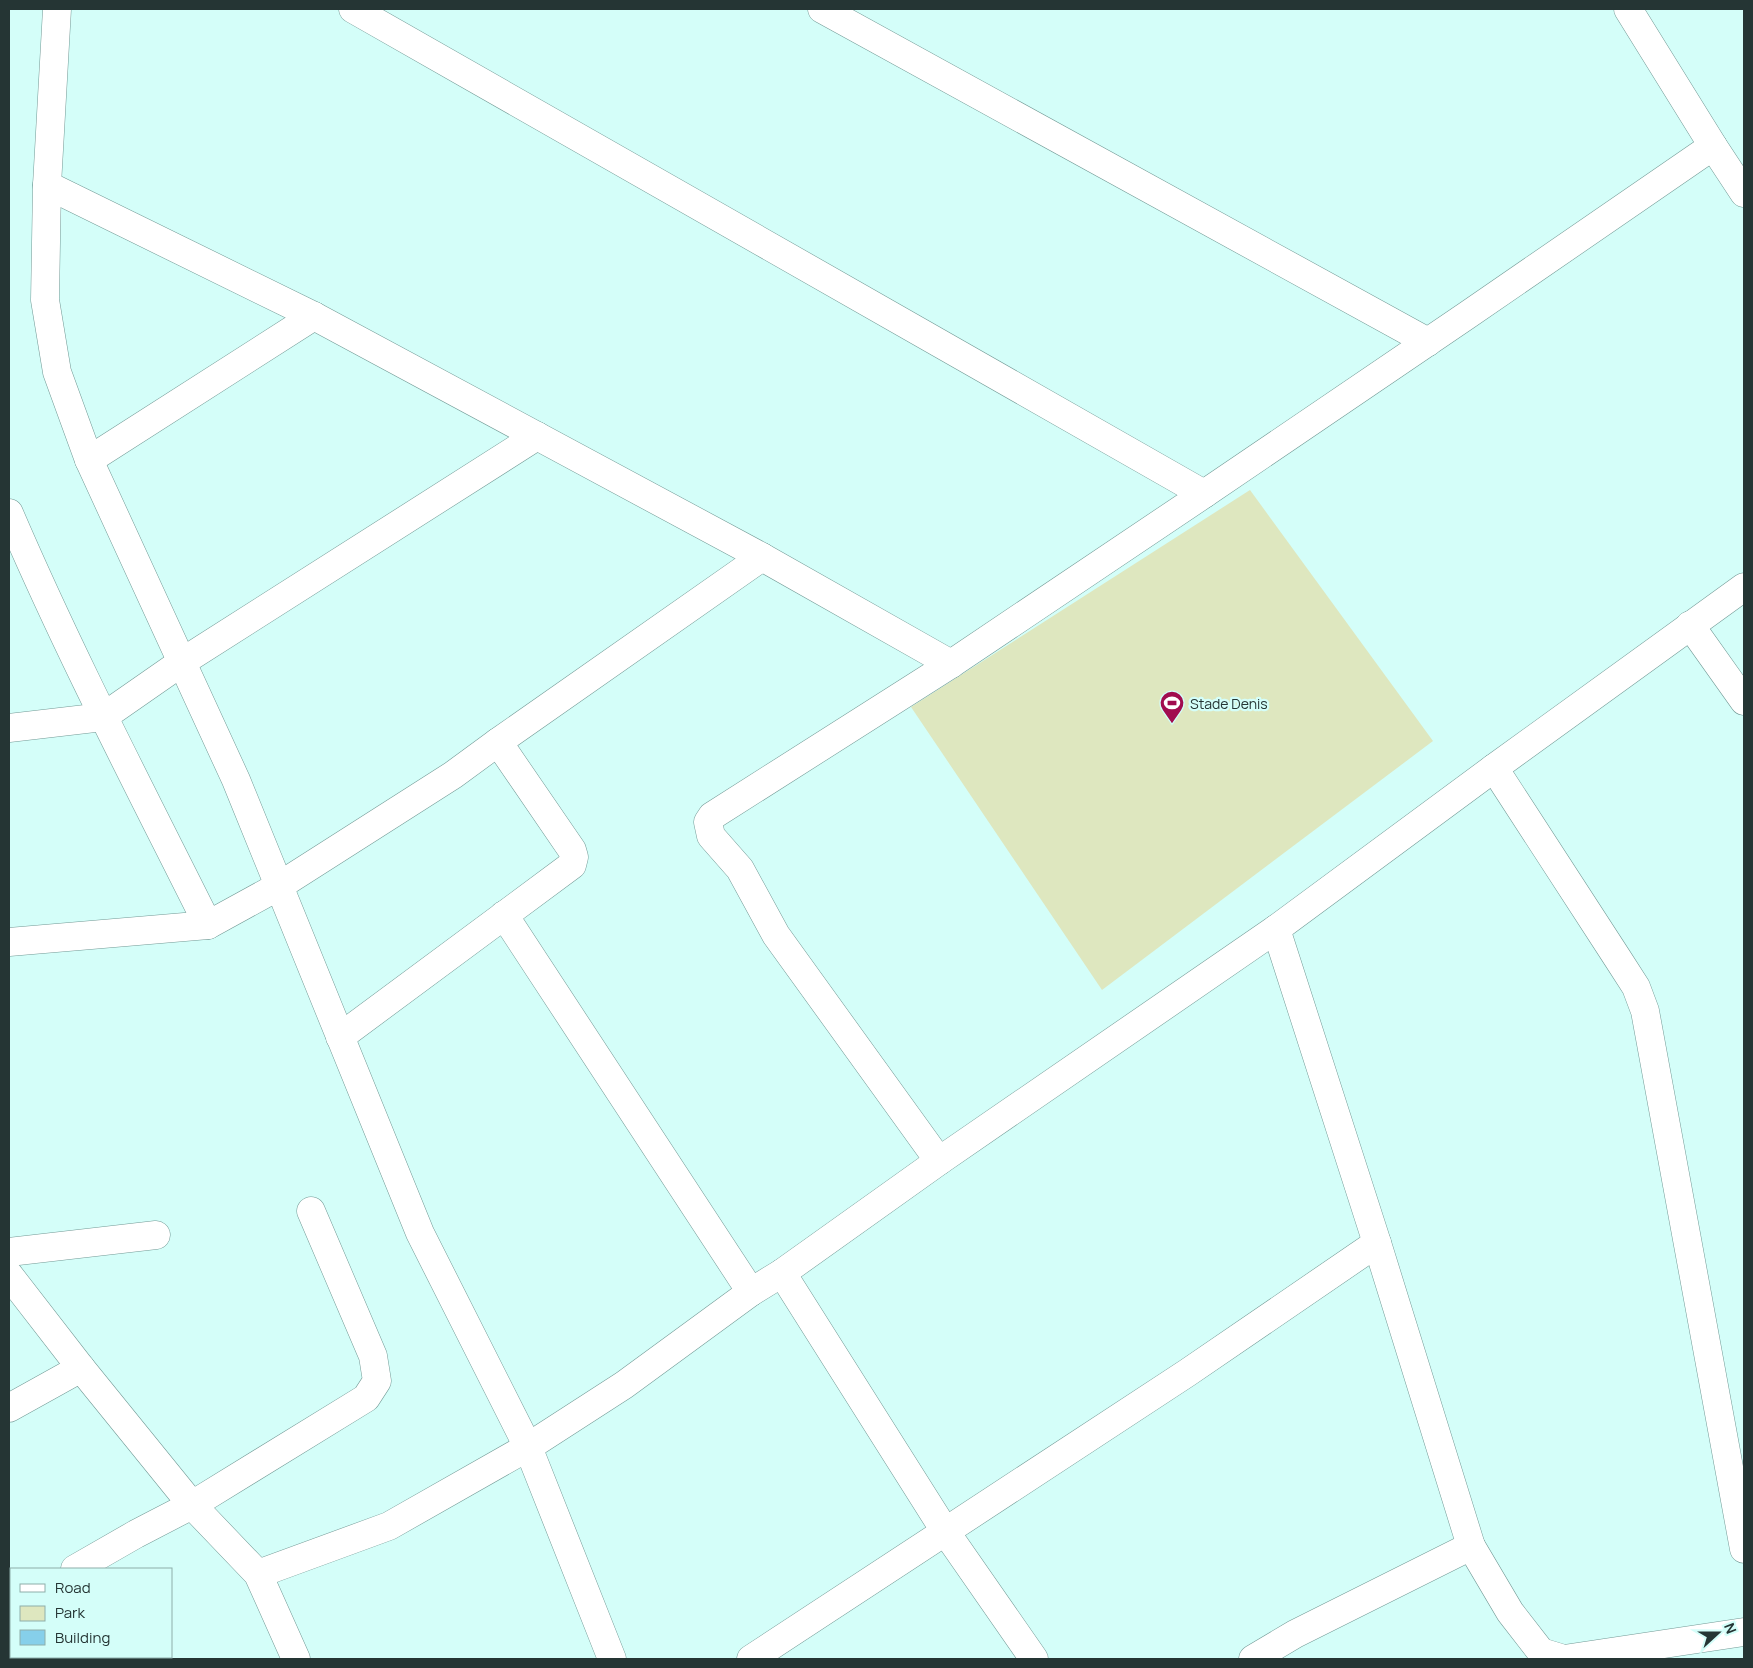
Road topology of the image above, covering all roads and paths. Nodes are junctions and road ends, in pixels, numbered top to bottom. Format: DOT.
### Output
graph roads {
  1 [pos="58,9"];
  2 [pos="353,9"];
  3 [pos="822,9"];
  4 [pos="1628,9"];
  5 [pos="1713,146"];
  6 [pos="47,185"];
  7 [pos="1744,193"];
  8 [pos="314,316"];
  9 [pos="1428,342"];
  10 [pos="537,436"];
  11 [pos="89,460"];
  12 [pos="1204,494"];
  13 [pos="9,513"];
  14 [pos="762,557"];
  15 [pos="20,565"];
  16 [pos="1744,587"];
  17 [pos="1690,625"];
  18 [pos="182,662"];
  19 [pos="951,664"];
  20 [pos="1744,701"];
  21 [pos="104,717"];
  22 [pos="9,728"];
  23 [pos="498,742"];
  24 [pos="1494,768"];
  25 [pos="279,886"];
  26 [pos="504,915"];
  27 [pos="208,925"];
  28 [pos="1276,929"];
  29 [pos="9,942"];
  30 [pos="340,1037"];
  31 [pos="940,1161"];
  32 [pos="311,1212"];
  33 [pos="156,1235"];
  34 [pos="1378,1243"];
  35 [pos="9,1252"];
  36 [pos="782,1273"];
  37 [pos="9,1276"];
  38 [pos="751,1292"];
  39 [pos="81,1368"];
  40 [pos="9,1408"];
  41 [pos="528,1446"];
  42 [pos="192,1505"];
  43 [pos="945,1531"];
  44 [pos="1471,1546"];
  45 [pos="1744,1549"];
  46 [pos="77,1568"];
  47 [pos="258,1574"];
  48 [pos="1744,1632"];
  49 [pos="296,1659"];
  50 [pos="612,1659"];
  51 [pos="751,1659"];
  52 [pos="1034,1659"];
  53 [pos="1253,1659"];
  1 -- 6 [label="street"];
  2 -- 12 [label="street"];
  3 -- 9 [label="street"];
  4 -- 5 [label="street"];
  5 -- 7 [label="street"];
  5 -- 9 [label="street"];
  6 -- 8 [label="street"];
  6 -- 11 [label="street"];
  8 -- 10 [label="street"];
  8 -- 11 [label="street"];
  9 -- 12 [label="street"];
  10 -- 14 [label="street"];
  10 -- 18 [label="street"];
  11 -- 18 [label="street"];
  12 -- 19 [label="street"];
  13 -- 15 [label="street"];
  14 -- 19 [label="street"];
  14 -- 23 [label="street"];
  15 -- 21 [label="street"];
  16 -- 17 [label="street"];
  17 -- 20 [label="street"];
  17 -- 24 [label="street"];
  18 -- 21 [label="street"];
  18 -- 25 [label="street"];
  19 -- 31 [label="street"];
  21 -- 22 [label="street"];
  21 -- 27 [label="street"];
  23 -- 25 [label="street"];
  23 -- 26 [label="street"];
  24 -- 28 [label="street"];
  24 -- 45 [label="street"];
  25 -- 27 [label="street"];
  25 -- 30 [label="street"];
  26 -- 30 [label="street"];
  26 -- 38 [label="street"];
  27 -- 29 [label="street"];
  28 -- 31 [label="street"];
  28 -- 34 [label="street"];
  30 -- 41 [label="street"];
  31 -- 36 [label="street"];
  32 -- 42 [label="street"];
  33 -- 35 [label="street"];
  34 -- 43 [label="street"];
  34 -- 44 [label="street"];
  36 -- 38 [label="street"];
  36 -- 43 [label="street"];
  37 -- 39 [label="street"];
  38 -- 41 [label="street"];
  39 -- 40 [label="street"];
  39 -- 42 [label="street"];
  41 -- 47 [label="street"];
  41 -- 50 [label="street"];
  42 -- 46 [label="street"];
  42 -- 47 [label="street"];
  43 -- 51 [label="street"];
  43 -- 52 [label="street"];
  44 -- 48 [label="street"];
  44 -- 53 [label="street"];
  47 -- 49 [label="street"];
}
